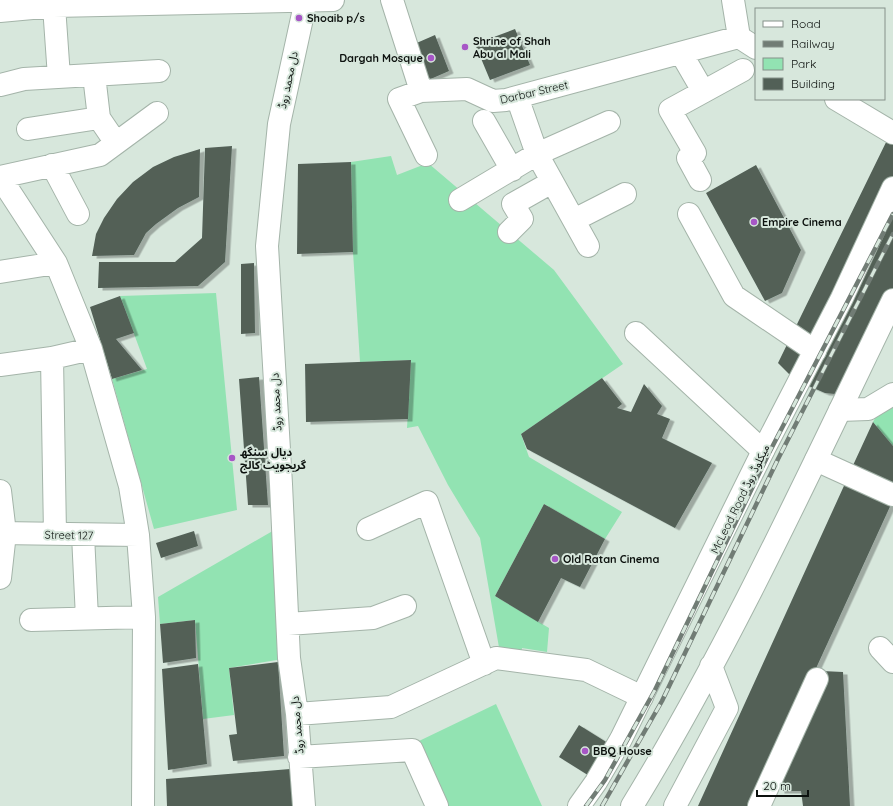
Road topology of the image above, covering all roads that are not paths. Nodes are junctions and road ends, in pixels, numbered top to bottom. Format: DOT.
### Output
graph roads {
  1 [pos="306,0"];
  2 [pos="333,0"];
  3 [pos="392,0"];
  4 [pos="733,0"];
  5 [pos="206,2"];
  6 [pos="80,3"];
  7 [pos="54,6"];
  8 [pos="0,11"];
  9 [pos="748,42"];
  10 [pos="681,53"];
  11 [pos="743,70"];
  12 [pos="159,71"];
  13 [pos="94,75"];
  14 [pos="59,77"];
  15 [pos="0,85"];
  16 [pos="420,91"];
  17 [pos="703,91"];
  18 [pos="517,97"];
  19 [pos="838,100"];
  20 [pos="157,114"];
  21 [pos="99,118"];
  22 [pos="484,121"];
  23 [pos="609,122"];
  24 [pos="28,129"];
  25 [pos="893,133"];
  26 [pos="116,143"];
  27 [pos="536,154"];
  28 [pos="426,155"];
  29 [pos="52,165"];
  30 [pos="512,170"];
  31 [pos="700,180"];
  32 [pos="1,181"];
  33 [pos="552,182"];
  34 [pos="893,188"];
  35 [pos="625,194"];
  36 [pos="460,200"];
  37 [pos="78,214"];
  38 [pos="690,214"];
  39 [pos="574,220"];
  40 [pos="509,232"];
  41 [pos="588,246"];
  42 [pos="56,264"];
  43 [pos="0,272"];
  44 [pos="893,300"];
  45 [pos="636,333"];
  46 [pos="91,349"];
  47 [pos="815,351"];
  48 [pos="52,358"];
  49 [pos="0,366"];
  50 [pos="893,394"];
  51 [pos="840,410"];
  52 [pos="763,451"];
  53 [pos="816,460"];
  54 [pos="0,491"];
  55 [pos="893,495"];
  56 [pos="368,529"];
  57 [pos="3,533"];
  58 [pos="55,534"];
  59 [pos="83,535"];
  60 [pos="138,535"];
  61 [pos="0,578"];
  62 [pos="405,606"];
  63 [pos="144,617"];
  64 [pos="88,618"];
  65 [pos="31,620"];
  66 [pos="288,624"];
  67 [pos="484,664"];
  68 [pos="711,666"];
  69 [pos="817,679"];
  70 [pos="642,697"];
  71 [pos="297,714"];
  72 [pos="299,757"];
  73 [pos="143,806"];
  74 [pos="304,806"];
  75 [pos="437,806"];
  76 [pos="579,806"];
  77 [pos="632,806"];
  78 [pos="675,806"];
  79 [pos="759,806"];
  1 -- 2 [label="street"];
  1 -- 5 [label="street"];
  1 -- 66 [label="street, دل محمد روڈ"];
  3 -- 16 [label="street"];
  4 -- 9 [label="street"];
  5 -- 6 [label="street"];
  6 -- 7 [label="street"];
  7 -- 8 [label="street"];
  7 -- 14 [label="street"];
  9 -- 10 [label="street, Darbar Street"];
  10 -- 17 [label="street"];
  10 -- 18 [label="street, Darbar Street"];
  11 -- 17 [label="street"];
  12 -- 13 [label="street"];
  13 -- 14 [label="street"];
  13 -- 21 [label="street"];
  14 -- 15 [label="street"];
  16 -- 18 [label="street, Darbar Street"];
  16 -- 28 [label="street, Darbar Street"];
  17 -- 31 [label="street"];
  18 -- 27 [label="street"];
  19 -- 25 [label="street"];
  20 -- 26 [label="street"];
  21 -- 24 [label="street"];
  21 -- 26 [label="street"];
  22 -- 30 [label="street"];
  23 -- 27 [label="street"];
  26 -- 29 [label="street"];
  27 -- 30 [label="street"];
  27 -- 33 [label="street"];
  29 -- 32 [label="street"];
  29 -- 37 [label="street"];
  30 -- 36 [label="street"];
  32 -- 42 [label="street"];
  33 -- 39 [label="street"];
  33 -- 40 [label="street"];
  34 -- 47 [label="street, McLeod Road میکلوڈ روڈ"];
  35 -- 39 [label="street"];
  38 -- 47 [label="street"];
  39 -- 41 [label="street"];
  42 -- 43 [label="street"];
  42 -- 46 [label="street"];
  44 -- 51 [label="street"];
  45 -- 52 [label="street"];
  46 -- 48 [label="street"];
  46 -- 60 [label="street"];
  47 -- 52 [label="street, McLeod Road میکلوڈ روڈ"];
  48 -- 49 [label="street"];
  48 -- 58 [label="street"];
  50 -- 51 [label="street"];
  51 -- 53 [label="street"];
  52 -- 70 [label="street, McLeod Road میکلوڈ روڈ"];
  53 -- 55 [label="street"];
  53 -- 68 [label="street"];
  54 -- 57 [label="street"];
  56 -- 67 [label="street"];
  57 -- 58 [label="street, Street 127"];
  57 -- 61 [label="street"];
  58 -- 59 [label="street, Street 127"];
  59 -- 60 [label="street, Street 127"];
  59 -- 64 [label="street"];
  60 -- 63 [label="street"];
  62 -- 66 [label="street"];
  63 -- 64 [label="street"];
  63 -- 73 [label="street"];
  64 -- 65 [label="street"];
  66 -- 71 [label="street, دل محمد روڈ"];
  67 -- 70 [label="street"];
  67 -- 71 [label="street"];
  68 -- 77 [label="street"];
  68 -- 78 [label="street"];
  69 -- 79 [label="street"];
  70 -- 76 [label="street, McLeod Road میکلوڈ روڈ"];
  71 -- 72 [label="street, دل محمد روڈ"];
  72 -- 74 [label="street, دل محمد روڈ"];
  72 -- 75 [label="street"];
}
